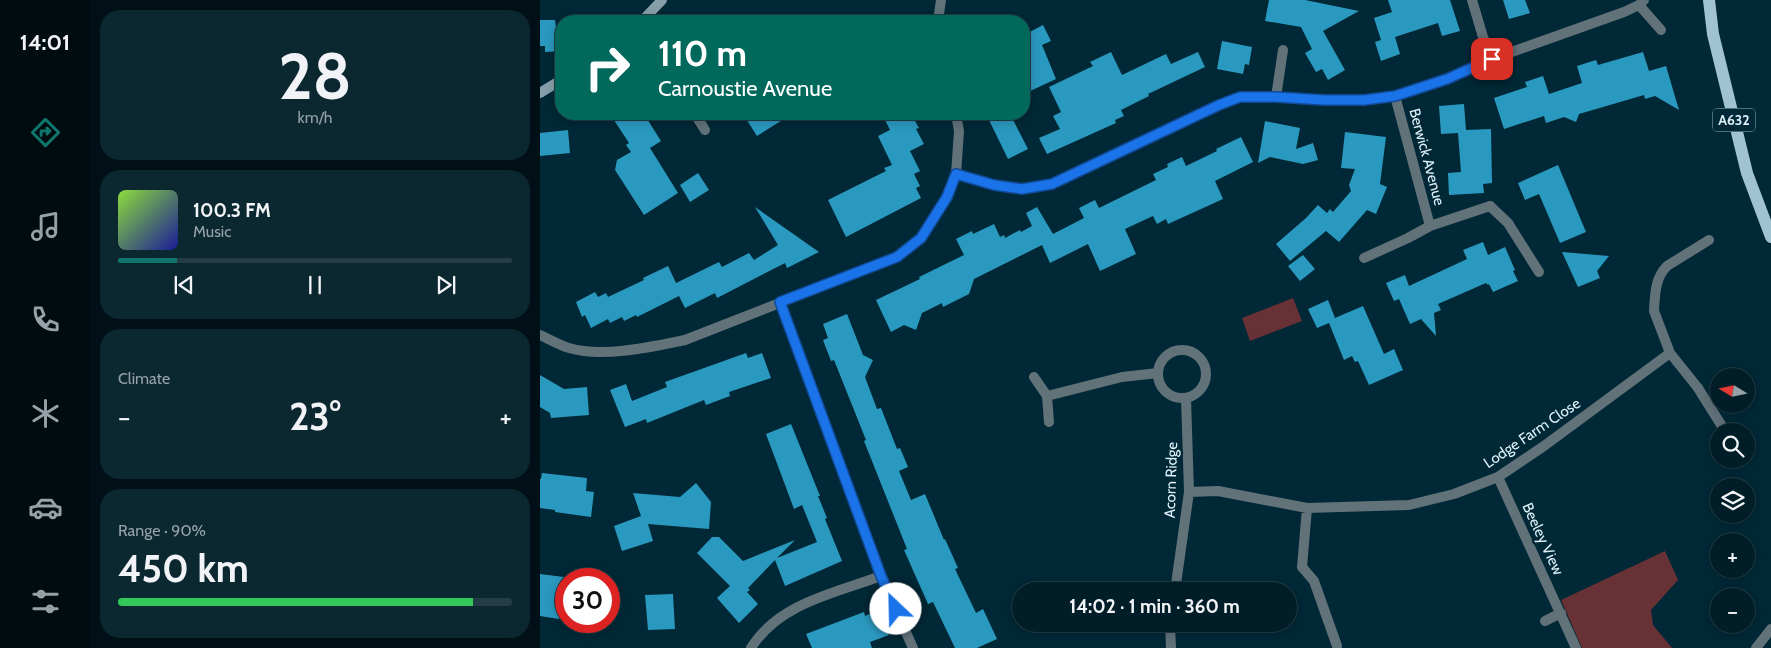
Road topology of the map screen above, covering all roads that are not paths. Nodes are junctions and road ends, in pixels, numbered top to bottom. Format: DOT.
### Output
graph roads {
  1 [pos="662,0"];
  2 [pos="941,0"];
  3 [pos="1472,0"];
  4 [pos="1709,0"];
  5 [pos="1642,3"];
  6 [pos="648,15"];
  7 [pos="938,15"];
  8 [pos="1661,30"];
  9 [pos="1283,50"];
  10 [pos="1492,59"];
  11 [pos="555,83"];
  12 [pos="540,92"];
  13 [pos="1395,96"];
  14 [pos="1276,97"];
  15 [pos="699,120"];
  16 [pos="957,120"];
  17 [pos="705,130"];
  18 [pos="956,174"];
  19 [pos="1430,226"];
  20 [pos="1771,237"];
  21 [pos="1709,240"];
  22 [pos="1364,258"];
  23 [pos="1539,272"];
  24 [pos="780,302"];
  25 [pos="540,335"];
  26 [pos="1670,353"];
  27 [pos="1158,374"];
  28 [pos="1034,377"];
  29 [pos="1047,396"];
  30 [pos="1186,398"];
  31 [pos="1049,422"];
  32 [pos="1720,423"];
  33 [pos="1498,477"];
  34 [pos="1189,492"];
  35 [pos="1307,508"];
  36 [pos="881,576"];
  37 [pos="1176,582"];
  38 [pos="1561,613"];
  39 [pos="1545,621"];
  40 [pos="1771,629"];
  41 [pos="1170,632"];
  42 [pos="1337,646"];
  43 [pos="751,648"];
  44 [pos="914,648"];
  45 [pos="1171,648"];
  46 [pos="1576,648"];
  47 [pos="1756,648"];
  1 -- 6 [label="street"];
  2 -- 7 [label="street"];
  3 -- 10 [label="street"];
  4 -- 20 [label="main road, A632"];
  5 -- 8 [label="street"];
  5 -- 10 [label="street"];
  9 -- 14 [label="street"];
  10 -- 13 [label="street"];
  11 -- 12 [label="street"];
  13 -- 14 [label="street"];
  13 -- 19 [label="street, Berwick Avenue"];
  14 -- 18 [label="street"];
  15 -- 17 [label="street"];
  16 -- 18 [label="street"];
  18 -- 24 [label="street"];
  19 -- 22 [label="street, Berwick Avenue"];
  19 -- 23 [label="street, Berwick Avenue"];
  21 -- 26 [label="street"];
  24 -- 25 [label="street"];
  24 -- 36 [label="street"];
  26 -- 32 [label="street"];
  26 -- 33 [label="street, Lodge Farm Close"];
  27 -- 29 [label="street"];
  27 -- 30 [label="street"];
  27 -- 30 [label="street"];
  28 -- 29 [label="street"];
  29 -- 31 [label="street"];
  30 -- 34 [label="street, Acorn Ridge"];
  33 -- 35 [label="street, Lodge Farm Close"];
  33 -- 38 [label="street, Beeley View"];
  34 -- 35 [label="street, Lodge Farm Close"];
  34 -- 37 [label="street, Acorn Ridge"];
  35 -- 42 [label="street"];
  36 -- 43 [label="street"];
  36 -- 44 [label="street"];
  38 -- 39 [label="street"];
  38 -- 46 [label="street, Beeley View"];
  40 -- 47 [label="street"];
  41 -- 45 [label="street"];
}
